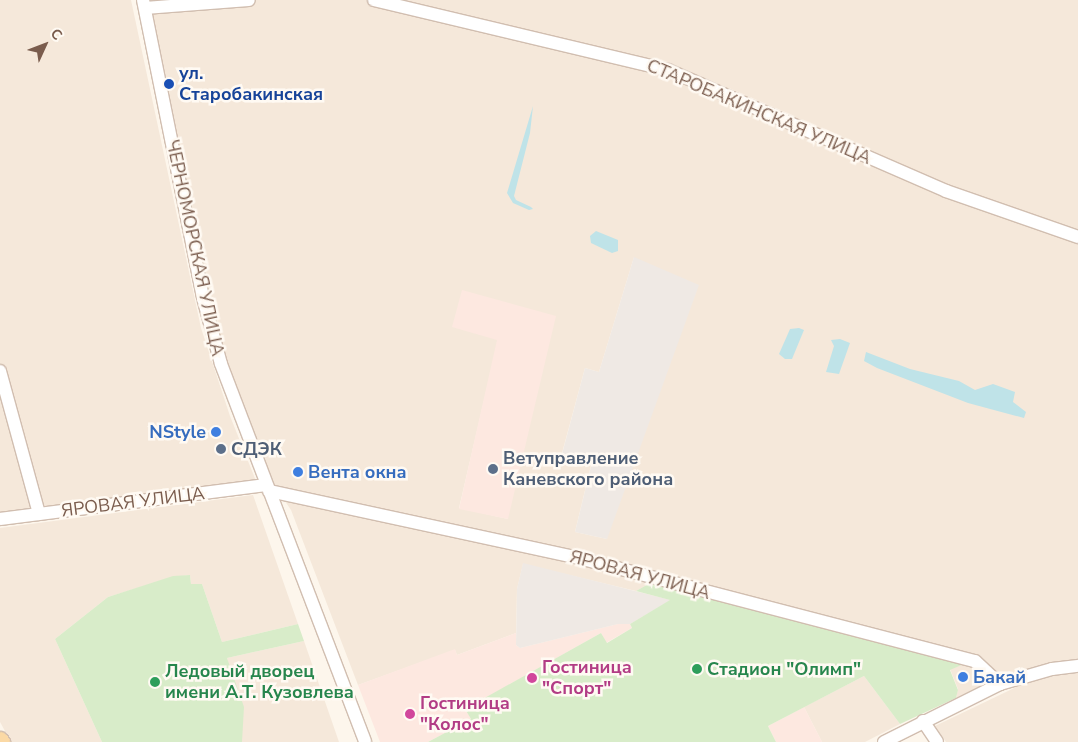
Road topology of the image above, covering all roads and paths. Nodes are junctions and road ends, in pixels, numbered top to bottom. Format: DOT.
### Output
graph roads {
  1 [pos="249,0"];
  2 [pos="374,0"];
  3 [pos="144,4"];
  4 [pos="1078,237"];
  5 [pos="0,371"];
  6 [pos="267,488"];
  7 [pos="39,514"];
  8 [pos="0,519"];
  9 [pos="1078,666"];
  10 [pos="1000,684"];
  11 [pos="923,721"];
  12 [pos="365,742"];
  13 [pos="884,742"];
  14 [pos="937,742"];
  1 -- 3 [label="street"];
  2 -- 4 [label="street, СТАРОБАКИНСКАЯ УЛИЦА"];
  3 -- 6 [label="street, ЧЕРНОМОРСКАЯ УЛИЦА"];
  5 -- 7 [label="street"];
  6 -- 7 [label="street, ЯРОВАЯ УЛИЦА"];
  6 -- 10 [label="street, ЯРОВАЯ УЛИЦА"];
  6 -- 12 [label="street, ЧЕРНОМОРСКАЯ УЛИЦА"];
  7 -- 8 [label="street, ЯРОВАЯ УЛИЦА"];
  9 -- 10 [label="street"];
  10 -- 11 [label="street"];
  11 -- 13 [label="street"];
  11 -- 14 [label="street"];
}
